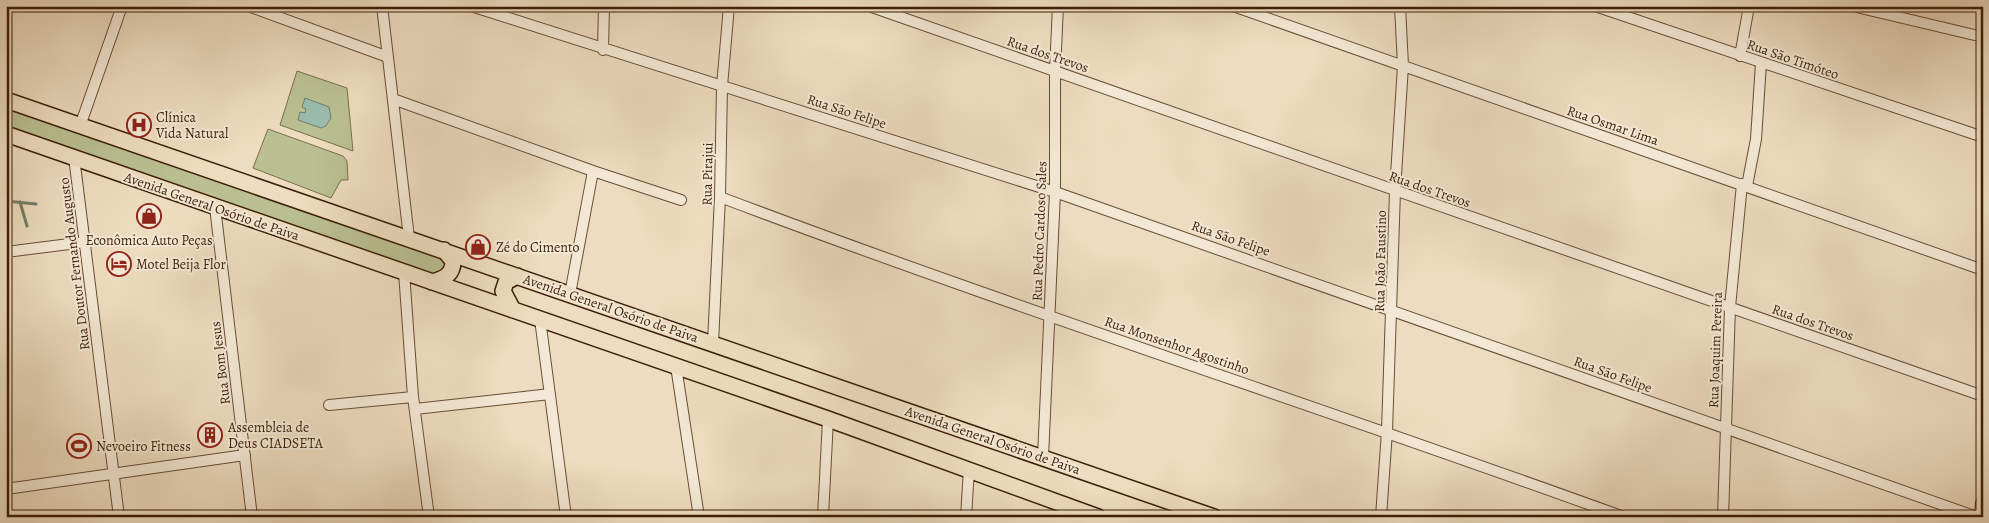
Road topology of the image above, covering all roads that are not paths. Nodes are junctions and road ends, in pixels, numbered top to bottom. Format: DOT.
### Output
graph roads {
  1 [pos="122,6"];
  2 [pos="248,6"];
  3 [pos="382,6"];
  4 [pos="471,6"];
  5 [pos="604,6"];
  6 [pos="729,6"];
  7 [pos="869,6"];
  8 [pos="1058,6"];
  9 [pos="1233,6"];
  10 [pos="1400,6"];
  11 [pos="1595,6"];
  12 [pos="1749,6"];
  13 [pos="1852,6"];
  14 [pos="1867,8"];
  15 [pos="499,11"];
  16 [pos="1983,37"];
  17 [pos="603,50"];
  18 [pos="1740,56"];
  19 [pos="388,57"];
  20 [pos="1761,63"];
  21 [pos="1402,66"];
  22 [pos="1055,71"];
  23 [pos="722,86"];
  24 [pos="393,99"];
  25 [pos="6,100"];
  26 [pos="80,126"];
  27 [pos="6,134"];
  28 [pos="1983,137"];
  29 [pos="74,158"];
  30 [pos="593,171"];
  31 [pos="1744,185"];
  32 [pos="1395,191"];
  33 [pos="1055,192"];
  34 [pos="720,197"];
  35 [pos="681,200"];
  36 [pos="215,207"];
  37 [pos="409,238"];
  38 [pos="85,242"];
  39 [pos="444,250"];
  40 [pos="6,252"];
  41 [pos="1983,270"];
  42 [pos="404,272"];
  43 [pos="516,276"];
  44 [pos="432,282"];
  45 [pos="570,294"];
  46 [pos="1730,307"];
  47 [pos="1392,309"];
  48 [pos="512,310"];
  49 [pos="1050,316"];
  50 [pos="540,319"];
  51 [pos="712,342"];
  52 [pos="676,366"];
  53 [pos="550,394"];
  54 [pos="1983,396"];
  55 [pos="413,397"];
  56 [pos="329,405"];
  57 [pos="415,409"];
  58 [pos="828,419"];
  59 [pos="1726,428"];
  60 [pos="1387,432"];
  61 [pos="245,455"];
  62 [pos="1043,457"];
  63 [pos="969,469"];
  64 [pos="113,474"];
  65 [pos="6,489"];
  66 [pos="1983,503"];
  67 [pos="1096,516"];
  68 [pos="119,517"];
  69 [pos="252,517"];
  70 [pos="429,517"];
  71 [pos="566,517"];
  72 [pos="699,517"];
  73 [pos="823,517"];
  74 [pos="966,517"];
  75 [pos="1214,517"];
  76 [pos="1382,517"];
  77 [pos="1624,517"];
  78 [pos="1723,517"];
  79 [pos="1976,517"];
  80 [pos="1982,517"];
  1 -- 26 [label="street"];
  2 -- 19 [label="street"];
  3 -- 19 [label="street"];
  4 -- 15 [label="street, Rua São Felipe"];
  5 -- 17 [label="street"];
  6 -- 23 [label="street, Rua Pirajui"];
  7 -- 22 [label="street, Rua dos Trevos"];
  8 -- 22 [label="street, Rua Pedro Cardoso Sales"];
  9 -- 21 [label="street, Rua Osmar Lima"];
  10 -- 21 [label="street, Rua João Faustino"];
  11 -- 18 [label="street, Rua São Timóteo"];
  12 -- 18 [label="street"];
  13 -- 14 [label="street"];
  14 -- 16 [label="street"];
  15 -- 17 [label="street, Rua São Felipe"];
  17 -- 23 [label="street, Rua São Felipe"];
  18 -- 20 [label="street, Rua São Timóteo"];
  19 -- 24 [label="street"];
  20 -- 28 [label="street, Rua São Timóteo"];
  20 -- 31 [label="street, Rua Joaquim Pereira"];
  21 -- 31 [label="street, Rua Osmar Lima"];
  21 -- 32 [label="street, Rua João Faustino"];
  22 -- 32 [label="street, Rua dos Trevos"];
  22 -- 33 [label="street, Rua Pedro Cardoso Sales"];
  23 -- 33 [label="street, Rua São Felipe"];
  23 -- 34 [label="street, Rua Pirajui"];
  24 -- 30 [label="street"];
  24 -- 37 [label="street"];
  25 -- 26 [label="main road, Avenida General Osório de Paiva"];
  26 -- 37 [label="main road, Avenida General Osório de Paiva"];
  27 -- 29 [label="main road, Avenida General Osório de Paiva"];
  29 -- 36 [label="main road, Avenida General Osório de Paiva"];
  29 -- 38 [label="street, Rua Doutor Fernando Augusto"];
  30 -- 35 [label="street"];
  30 -- 45 [label="street"];
  31 -- 41 [label="street, Rua Osmar Lima"];
  31 -- 46 [label="street, Rua Joaquim Pereira"];
  32 -- 46 [label="street, Rua dos Trevos"];
  32 -- 47 [label="street, Rua João Faustino"];
  33 -- 47 [label="street, Rua São Felipe"];
  33 -- 49 [label="street, Rua Pedro Cardoso Sales"];
  34 -- 49 [label="street, Rua Monsenhor Agostinho"];
  34 -- 51 [label="street, Rua Pirajui"];
  36 -- 42 [label="main road, Avenida General Osório de Paiva"];
  36 -- 61 [label="street, Rua Bom Jesus"];
  37 -- 39 [label="main road, Avenida General Osório de Paiva"];
  38 -- 40 [label="street"];
  38 -- 64 [label="street, Rua Doutor Fernando Augusto"];
  39 -- 43 [label="main road, Avenida General Osório de Paiva"];
  39 -- 44 [label="main road"];
  42 -- 44 [label="main road, Avenida General Osório de Paiva"];
  42 -- 55 [label="street"];
  43 -- 45 [label="main road, Avenida General Osório de Paiva"];
  43 -- 48 [label="main road"];
  44 -- 48 [label="main road, Avenida General Osório de Paiva"];
  45 -- 51 [label="main road, Avenida General Osório de Paiva"];
  46 -- 54 [label="street, Rua dos Trevos"];
  46 -- 59 [label="street, Rua Joaquim Pereira"];
  47 -- 59 [label="street, Rua São Felipe"];
  47 -- 60 [label="street, Rua João Faustino"];
  48 -- 50 [label="main road, Avenida General Osório de Paiva"];
  49 -- 60 [label="street, Rua Monsenhor Agostinho"];
  49 -- 62 [label="street, Rua Pedro Cardoso Sales"];
  50 -- 52 [label="main road, Avenida General Osório de Paiva"];
  50 -- 53 [label="street"];
  51 -- 62 [label="main road, Avenida General Osório de Paiva"];
  52 -- 58 [label="main road, Avenida General Osório de Paiva"];
  52 -- 72 [label="street"];
  53 -- 57 [label="street"];
  53 -- 71 [label="street"];
  55 -- 56 [label="street"];
  55 -- 57 [label="street"];
  57 -- 70 [label="street"];
  58 -- 63 [label="main road, Avenida General Osório de Paiva"];
  58 -- 73 [label="street"];
  59 -- 78 [label="street, Rua Joaquim Pereira"];
  59 -- 79 [label="street, Rua São Felipe"];
  60 -- 76 [label="street, Rua João Faustino"];
  60 -- 77 [label="street, Rua Monsenhor Agostinho"];
  61 -- 64 [label="street"];
  61 -- 69 [label="street, Rua Bom Jesus"];
  62 -- 75 [label="main road, Avenida General Osório de Paiva"];
  63 -- 67 [label="main road, Avenida General Osório de Paiva"];
  63 -- 74 [label="street"];
  64 -- 65 [label="street"];
  64 -- 68 [label="street, Rua Doutor Fernando Augusto"];
  66 -- 80 [label="street"];
}
